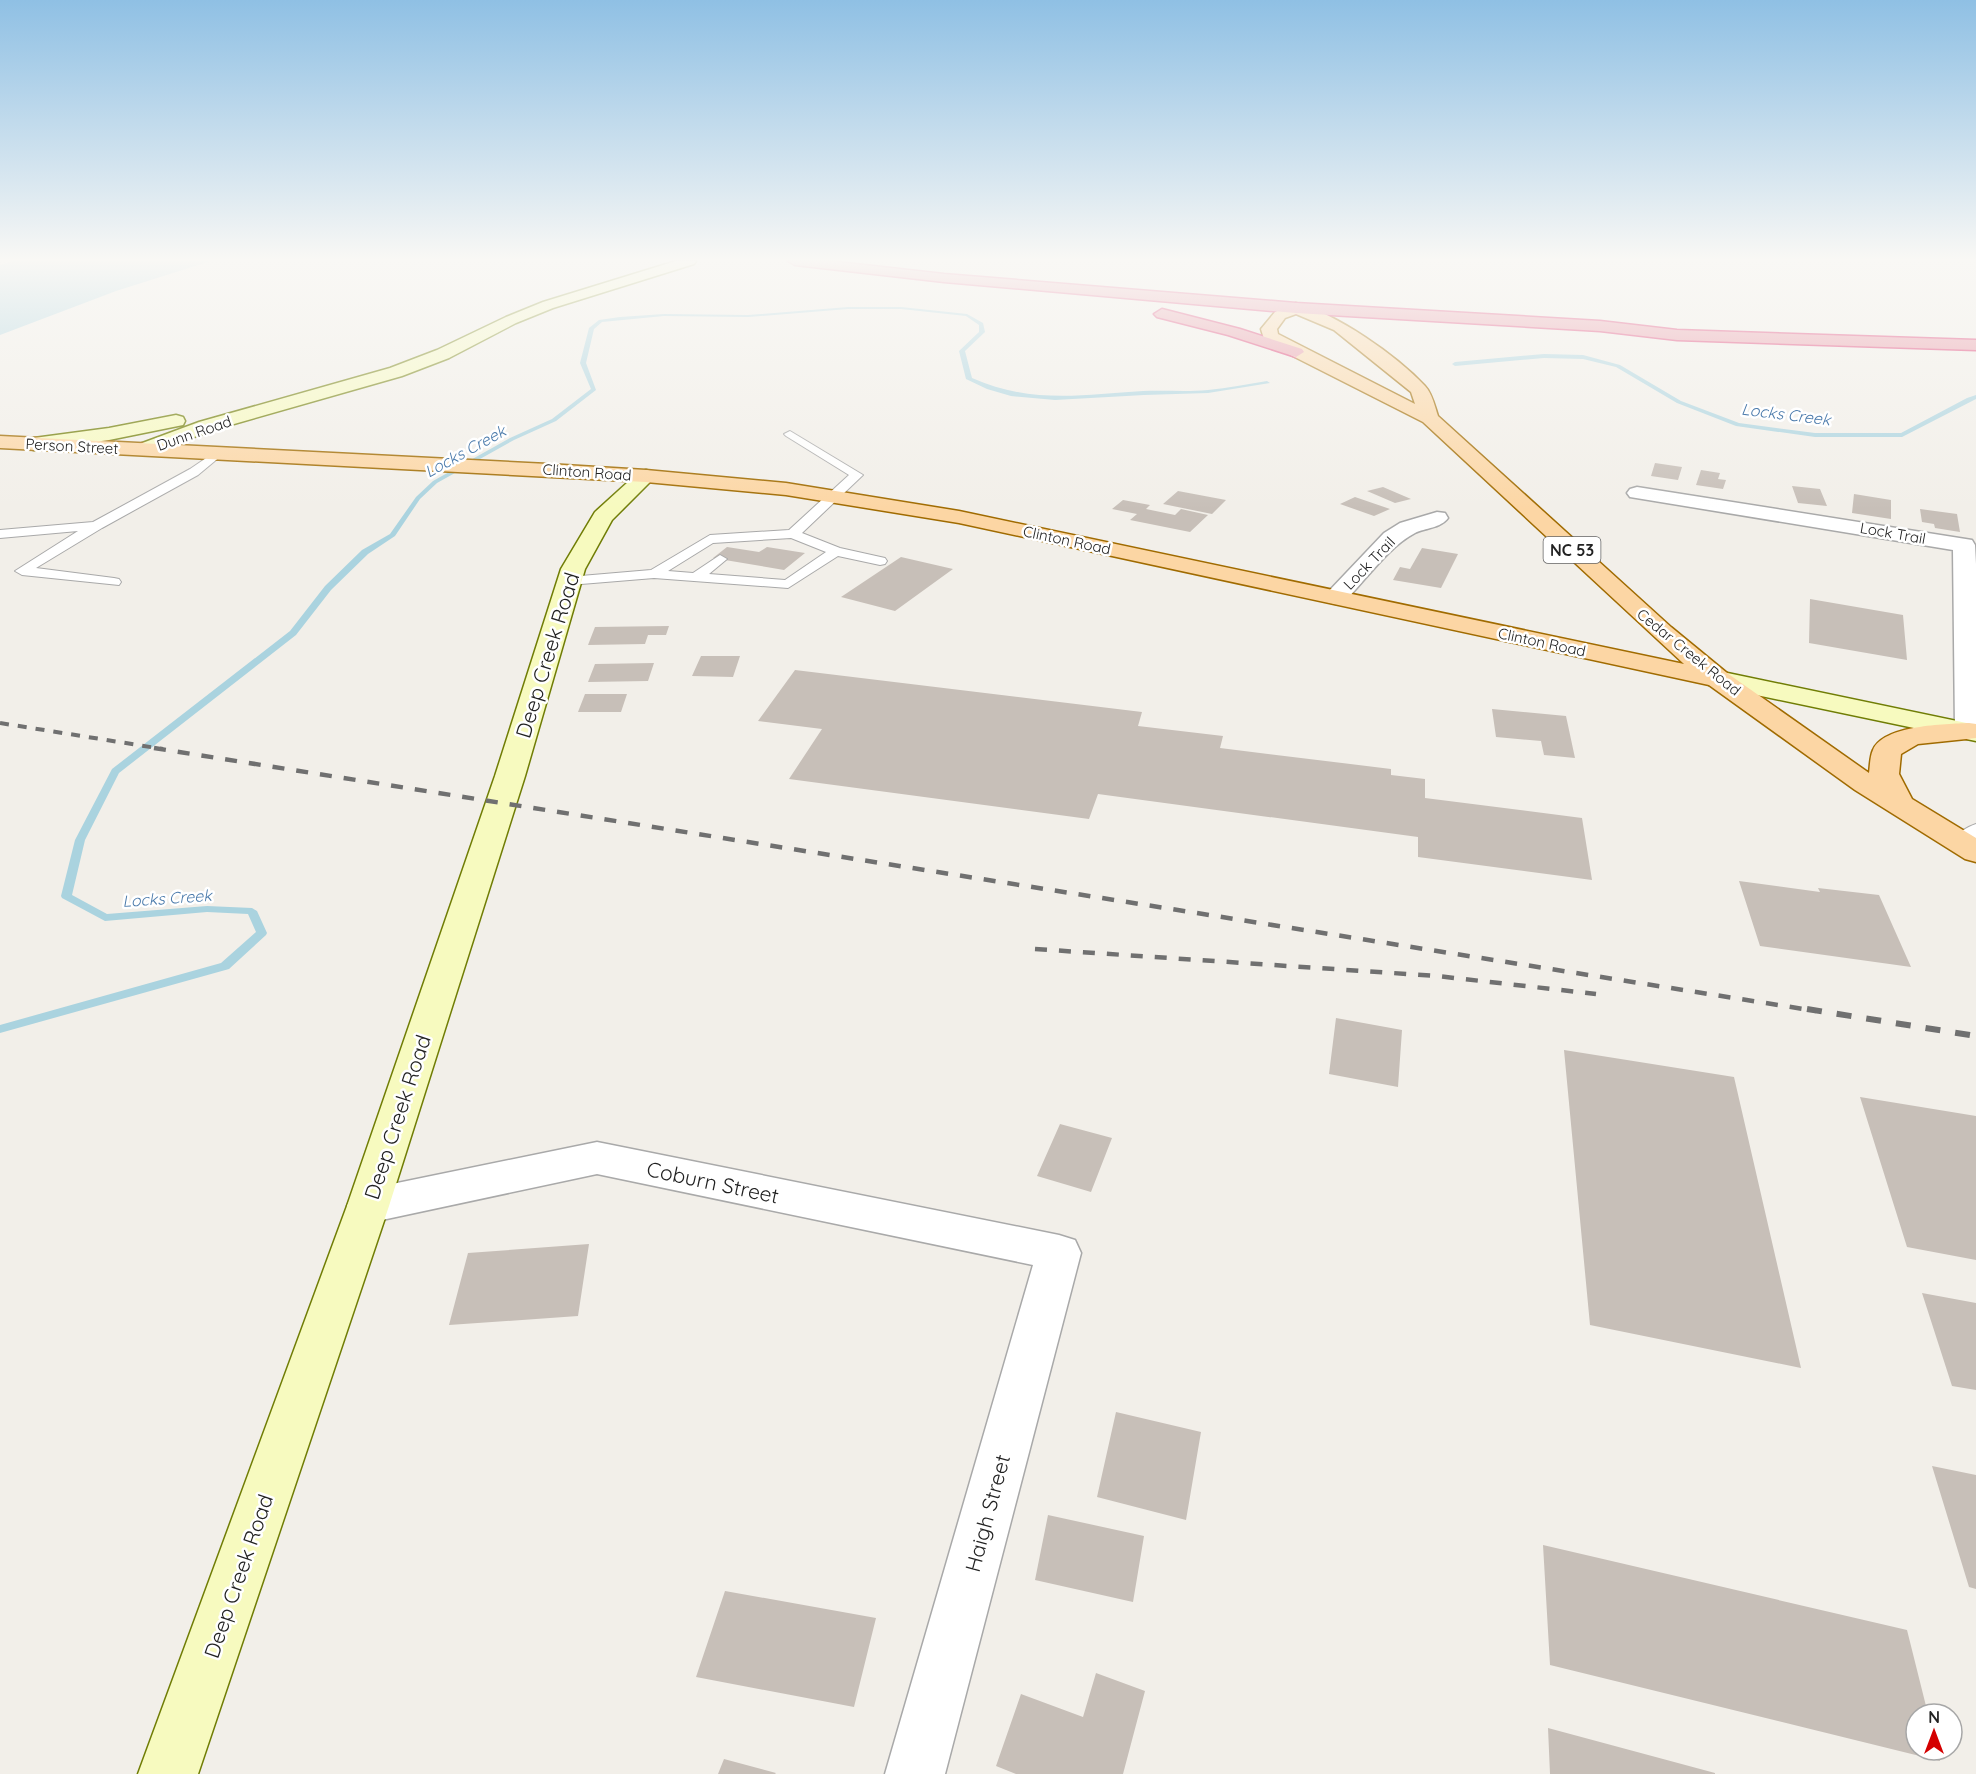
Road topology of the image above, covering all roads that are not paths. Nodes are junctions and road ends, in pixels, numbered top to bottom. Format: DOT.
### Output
graph roads {
  1 [pos="463,344"];
  2 [pos="1271,344"];
  3 [pos="1282,344"];
  4 [pos="1364,344"];
  5 [pos="1940,344"];
  6 [pos="1976,345"];
  7 [pos="1296,352"];
  8 [pos="284,403"];
  9 [pos="219,414"];
  10 [pos="1430,418"];
  11 [pos="790,434"];
  12 [pos="0,442"];
  13 [pos="34,444"];
  14 [pos="144,449"];
  15 [pos="218,453"];
  16 [pos="646,476"];
  17 [pos="1637,493"];
  18 [pos="834,496"];
  19 [pos="1437,518"];
  20 [pos="97,525"];
  21 [pos="0,534"];
  22 [pos="770,534"];
  23 [pos="793,534"];
  24 [pos="750,535"];
  25 [pos="807,538"];
  26 [pos="749,551"];
  27 [pos="793,551"];
  28 [pos="836,551"];
  29 [pos="720,559"];
  30 [pos="880,561"];
  31 [pos="773,568"];
  32 [pos="654,574"];
  33 [pos="696,577"];
  34 [pos="715,579"];
  35 [pos="569,581"];
  36 [pos="758,581"];
  37 [pos="114,582"];
  38 [pos="1336,597"];
  39 [pos="1718,679"];
  40 [pos="1973,732"];
  41 [pos="1900,805"];
  42 [pos="1970,841"];
  43 [pos="368,1206"];
  44 [pos="1059,1253"];
  45 [pos="168,1774"];
  46 [pos="915,1774"];
  1 -- 8 [label="street, Dunn Road"];
  2 -- 7 [label="highway"];
  3 -- 7 [label="main road, Cedar Creek Road / NC 53"];
  4 -- 10 [label="main road, Cedar Creek Road / NC 53"];
  5 -- 6 [label="highway"];
  7 -- 10 [label="main road, Cedar Creek Road / NC 53"];
  8 -- 9 [label="street, Dunn Road"];
  8 -- 14 [label="street, Dunn Road"];
  9 -- 13 [label="street"];
  9 -- 14 [label="street, Dunn Road"];
  10 -- 39 [label="main road, Cedar Creek Road / NC 53"];
  11 -- 18 [label="lane"];
  12 -- 13 [label="main road, Person Street"];
  13 -- 14 [label="main road, Person Street"];
  14 -- 15 [label="main road, Clinton Road"];
  15 -- 16 [label="main road, Clinton Road"];
  15 -- 20 [label="lane"];
  16 -- 18 [label="main road, Clinton Road"];
  16 -- 35 [label="street, Deep Creek Road"];
  17 -- 40 [label="street, Lock Trail"];
  18 -- 23 [label="lane"];
  18 -- 38 [label="main road, Clinton Road"];
  19 -- 38 [label="street, Lock Trail"];
  20 -- 21 [label="lane"];
  20 -- 37 [label="lane"];
  22 -- 23 [label="lane"];
  22 -- 24 [label="lane"];
  22 -- 26 [label="lane"];
  23 -- 25 [label="lane"];
  24 -- 32 [label="lane"];
  24 -- 34 [label="lane"];
  25 -- 27 [label="lane"];
  25 -- 28 [label="lane"];
  28 -- 30 [label="lane"];
  28 -- 36 [label="lane"];
  29 -- 33 [label="lane"];
  31 -- 36 [label="lane"];
  32 -- 33 [label="lane"];
  32 -- 35 [label="lane"];
  33 -- 34 [label="lane"];
  34 -- 36 [label="lane"];
  35 -- 43 [label="street, Deep Creek Road"];
  38 -- 39 [label="main road, Clinton Road"];
  39 -- 40 [label="street, Clinton Road"];
  39 -- 41 [label="main road, Cedar Creek Road / NC 53"];
  40 -- 41 [label="main road"];
  41 -- 42 [label="main road, Cedar Creek Road / NC 53"];
  43 -- 44 [label="street, Coburn Street"];
  43 -- 45 [label="street, Deep Creek Road"];
  44 -- 46 [label="street, Haigh Street"];
}
